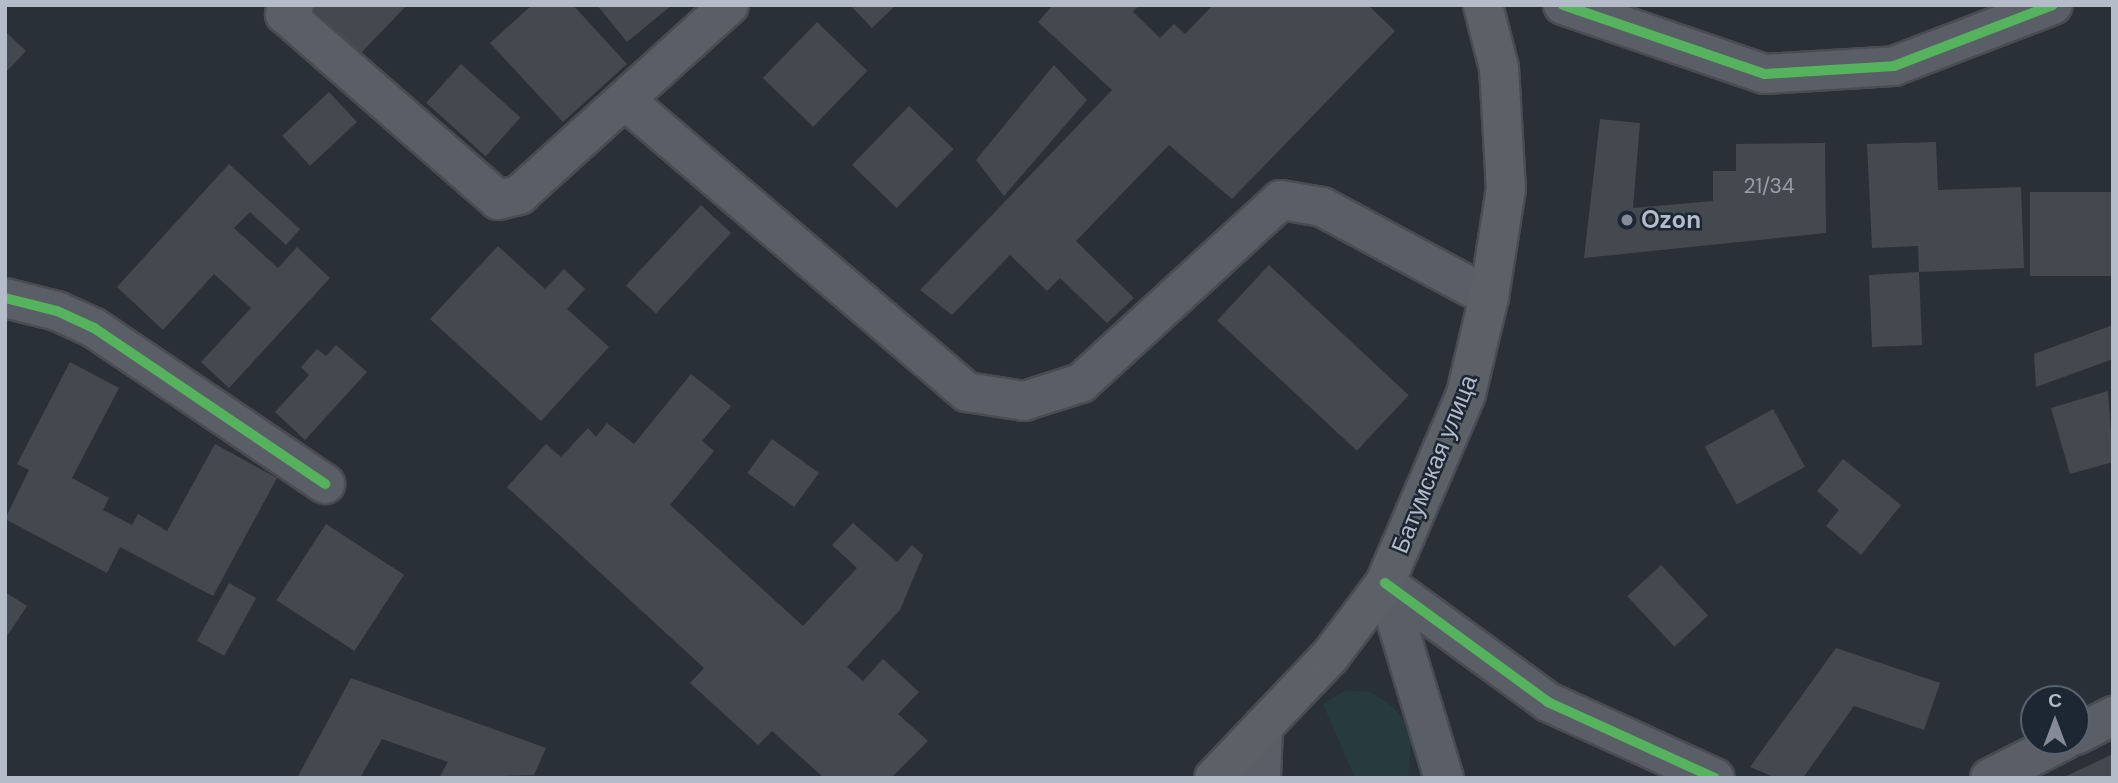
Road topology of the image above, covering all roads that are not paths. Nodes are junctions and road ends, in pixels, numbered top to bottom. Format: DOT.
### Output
graph roads {
  1 [pos="729,5"];
  2 [pos="1483,5"];
  3 [pos="1563,5"];
  4 [pos="2053,5"];
  5 [pos="289,10"];
  6 [pos="626,101"];
  7 [pos="1489,297"];
  8 [pos="5,298"];
  9 [pos="325,484"];
  10 [pos="1385,583"];
  11 [pos="2113,716"];
  12 [pos="2090,727"];
  13 [pos="1263,728"];
  14 [pos="2035,755"];
  15 [pos="1214,778"];
  16 [pos="1261,778"];
  17 [pos="1444,778"];
  18 [pos="1715,778"];
  19 [pos="1990,778"];
  1 -- 6 [label="street"];
  2 -- 7 [label="main road, Батумская улица"];
  3 -- 4 [label="street"];
  5 -- 6 [label="street"];
  6 -- 7 [label="street"];
  7 -- 10 [label="main road, Батумская улица"];
  8 -- 9 [label="street"];
  10 -- 13 [label="main road, Батумская улица"];
  10 -- 17 [label="street"];
  10 -- 18 [label="street"];
  11 -- 12 [label="street"];
  13 -- 15 [label="main road, Батумская улица"];
  13 -- 16 [label="street"];
  14 -- 19 [label="street"];
}
